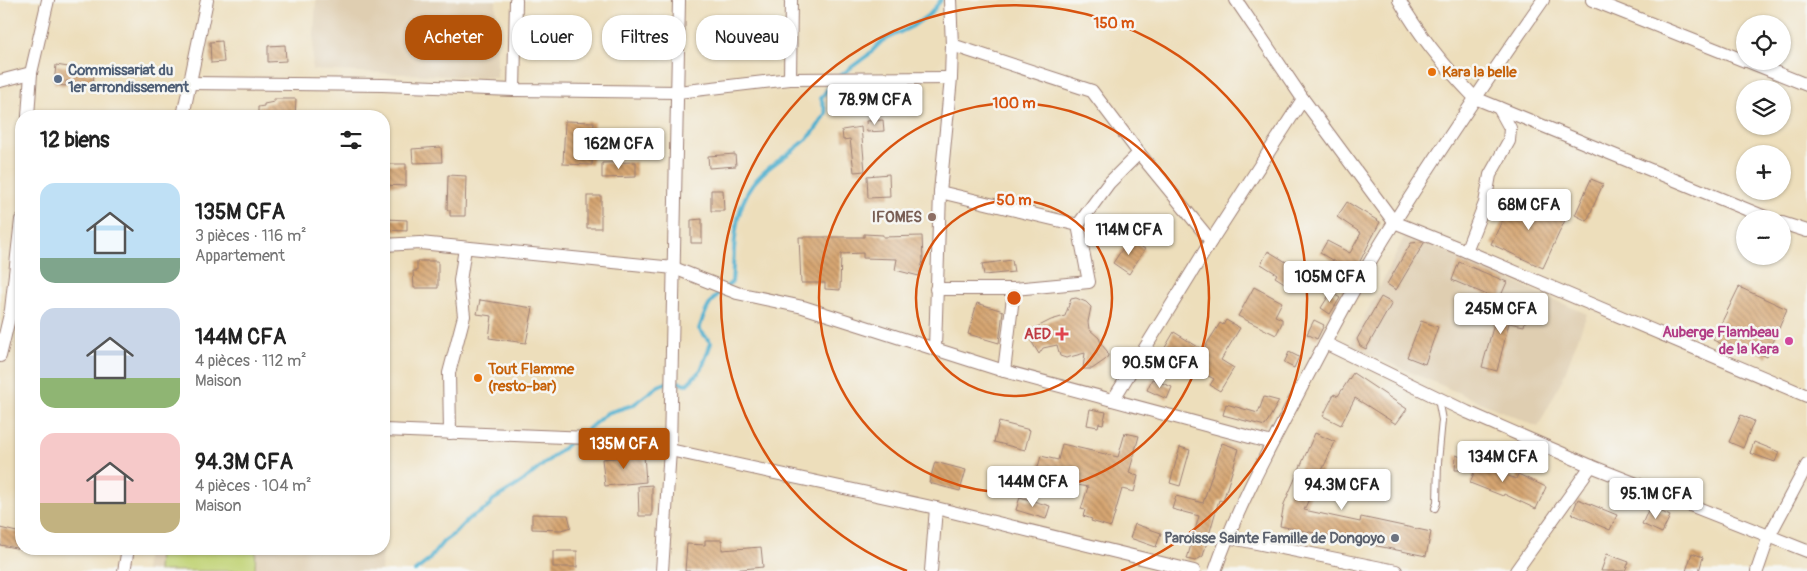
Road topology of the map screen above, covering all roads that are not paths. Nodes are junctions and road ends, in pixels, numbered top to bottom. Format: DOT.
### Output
graph roads {
  1 [pos="48,0"];
  2 [pos="207,0"];
  3 [pos="516,0"];
  4 [pos="679,0"];
  5 [pos="790,0"];
  6 [pos="950,0"];
  7 [pos="1236,0"];
  8 [pos="1399,0"];
  9 [pos="1542,0"];
  10 [pos="1592,0"];
  11 [pos="952,45"];
  12 [pos="1736,57"];
  13 [pos="1769,70"];
  14 [pos="31,73"];
  15 [pos="951,78"];
  16 [pos="790,79"];
  17 [pos="0,81"];
  18 [pos="189,83"];
  19 [pos="1807,85"];
  20 [pos="514,90"];
  21 [pos="678,92"];
  22 [pos="1475,98"];
  23 [pos="1303,99"];
  24 [pos="1499,108"];
  25 [pos="28,110"];
  26 [pos="184,110"];
  27 [pos="1139,153"];
  28 [pos="940,192"];
  29 [pos="1748,210"];
  30 [pos="1394,222"];
  31 [pos="1078,225"];
  32 [pos="1791,226"];
  33 [pos="1807,231"];
  34 [pos="1211,241"];
  35 [pos="390,245"];
  36 [pos="465,248"];
  37 [pos="1466,251"];
  38 [pos="674,268"];
  39 [pos="15,287"];
  40 [pos="936,289"];
  41 [pos="1014,289"];
  42 [pos="1325,343"];
  43 [pos="935,348"];
  44 [pos="0,356"];
  45 [pos="1004,371"];
  46 [pos="1807,396"];
  47 [pos="1438,398"];
  48 [pos="1113,400"];
  49 [pos="390,430"];
  50 [pos="450,433"];
  51 [pos="1272,443"];
  52 [pos="670,450"];
  53 [pos="1807,465"];
  54 [pos="1592,466"];
  55 [pos="936,508"];
  56 [pos="1435,508"];
  57 [pos="1769,536"];
  58 [pos="1227,537"];
  59 [pos="1807,551"];
  60 [pos="127,555"];
  61 [pos="1350,567"];
  62 [pos="124,571"];
  63 [pos="662,571"];
  64 [pos="931,571"];
  65 [pos="1194,571"];
  66 [pos="1215,571"];
  67 [pos="1396,571"];
  68 [pos="1516,571"];
  69 [pos="1757,571"];
  1 -- 14 [label="street"];
  2 -- 18 [label="street"];
  3 -- 20 [label="street"];
  4 -- 21 [label="street"];
  5 -- 16 [label="street"];
  6 -- 11 [label="street"];
  7 -- 23 [label="street"];
  8 -- 22 [label="street"];
  9 -- 22 [label="street"];
  10 -- 12 [label="street"];
  11 -- 15 [label="street"];
  11 -- 27 [label="street"];
  13 -- 19 [label="street"];
  14 -- 17 [label="street"];
  14 -- 25 [label="street"];
  15 -- 16 [label="street"];
  15 -- 28 [label="street"];
  16 -- 21 [label="street"];
  18 -- 20 [label="street"];
  18 -- 26 [label="street"];
  20 -- 21 [label="street"];
  21 -- 38 [label="street"];
  22 -- 24 [label="street"];
  22 -- 30 [label="street"];
  23 -- 30 [label="street"];
  23 -- 34 [label="street"];
  24 -- 29 [label="street"];
  24 -- 37 [label="street"];
  27 -- 31 [label="street"];
  27 -- 34 [label="street"];
  28 -- 31 [label="street"];
  28 -- 40 [label="street"];
  30 -- 37 [label="street"];
  30 -- 42 [label="street"];
  31 -- 41 [label="street"];
  32 -- 33 [label="street"];
  34 -- 48 [label="street"];
  35 -- 36 [label="street"];
  36 -- 38 [label="street"];
  36 -- 50 [label="street"];
  37 -- 46 [label="street"];
  38 -- 43 [label="street"];
  38 -- 52 [label="street"];
  39 -- 44 [label="street"];
  40 -- 41 [label="street"];
  40 -- 43 [label="street"];
  41 -- 45 [label="street"];
  42 -- 47 [label="street"];
  42 -- 51 [label="street"];
  43 -- 45 [label="street"];
  45 -- 48 [label="street"];
  47 -- 54 [label="street"];
  47 -- 56 [label="lane"];
  48 -- 51 [label="street"];
  49 -- 50 [label="street"];
  50 -- 52 [label="street"];
  51 -- 58 [label="street"];
  52 -- 55 [label="street"];
  52 -- 63 [label="street"];
  53 -- 57 [label="street"];
  54 -- 57 [label="street"];
  54 -- 68 [label="street"];
  55 -- 64 [label="street"];
  55 -- 65 [label="street"];
  57 -- 59 [label="street"];
  57 -- 69 [label="street"];
  58 -- 61 [label="street"];
  58 -- 66 [label="street"];
  60 -- 62 [label="street"];
  61 -- 67 [label="street"];
}
